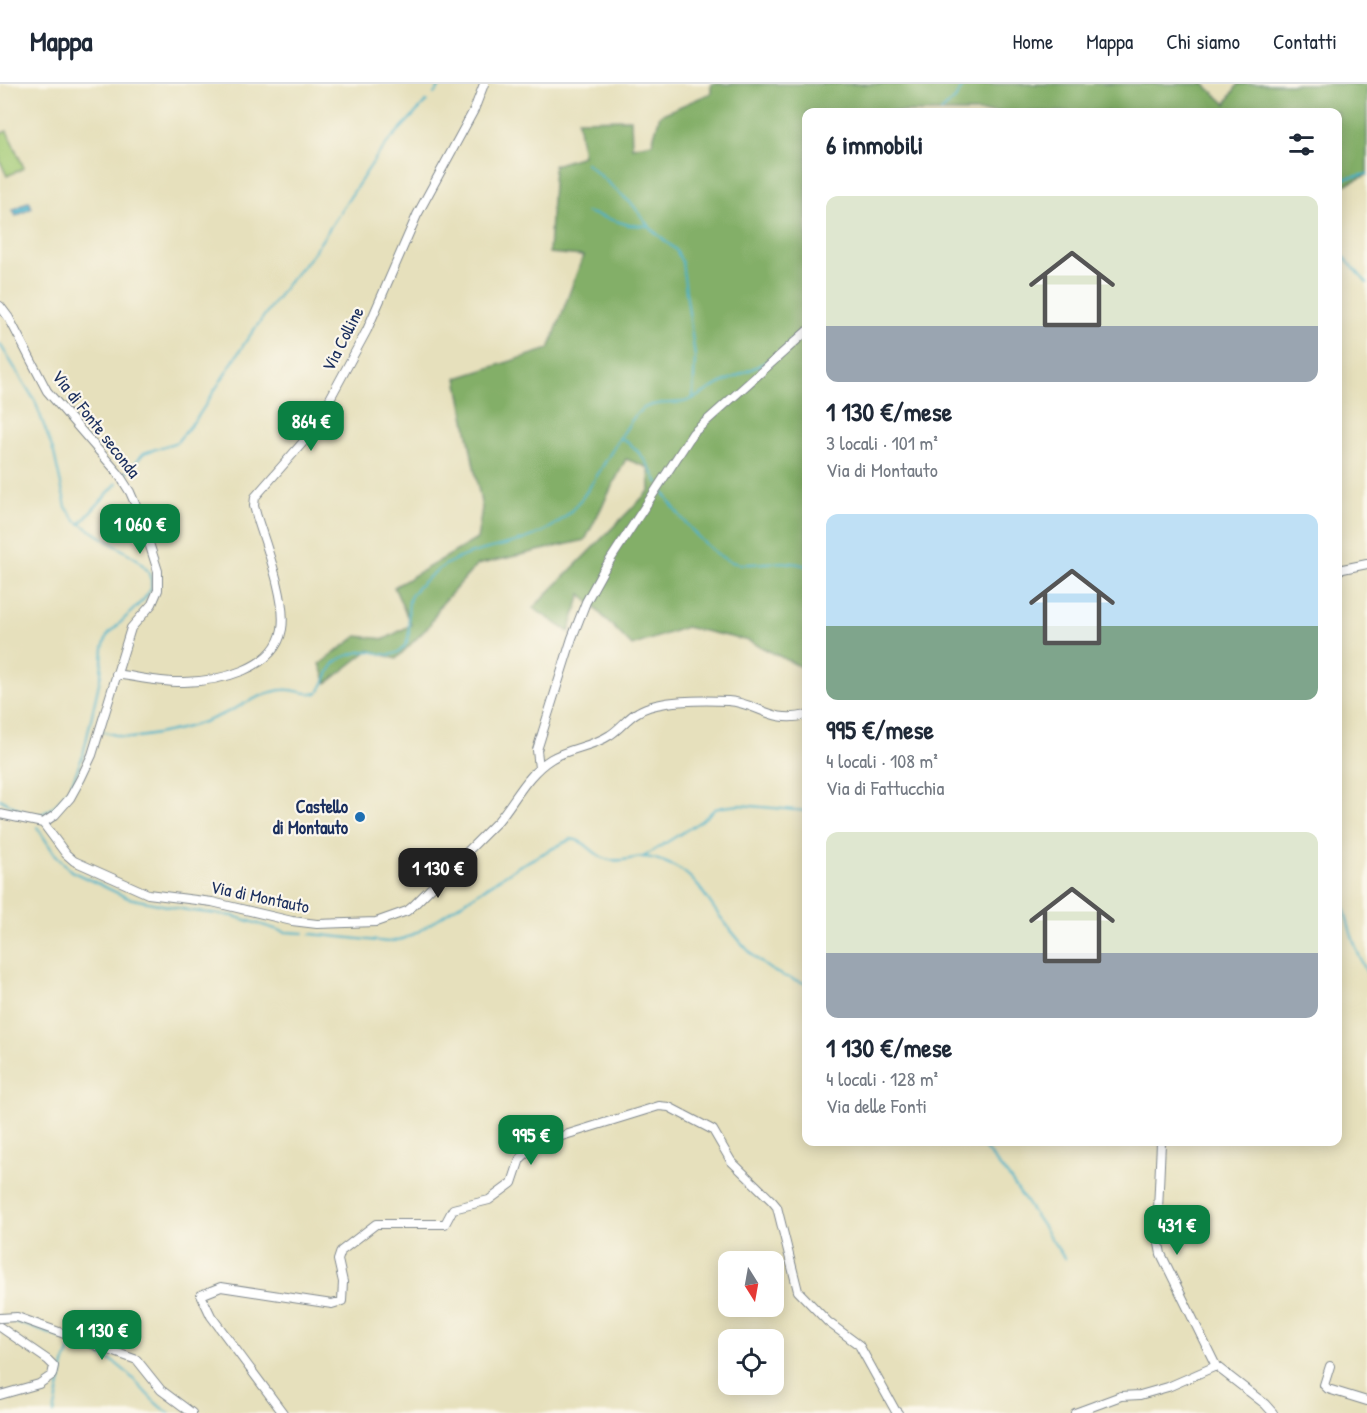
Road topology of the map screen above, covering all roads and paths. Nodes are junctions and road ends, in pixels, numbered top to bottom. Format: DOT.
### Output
graph roads {
  1 [pos="484,84"];
  2 [pos="0,306"];
  3 [pos="802,335"];
  4 [pos="1367,564"];
  5 [pos="1342,569"];
  6 [pos="116,674"];
  7 [pos="802,716"];
  8 [pos="539,768"];
  9 [pos="0,814"];
  10 [pos="43,823"];
  11 [pos="1161,1146"];
  12 [pos="0,1318"];
  13 [pos="0,1327"];
  14 [pos="1216,1366"];
  15 [pos="1330,1366"];
  16 [pos="0,1395"];
  17 [pos="1367,1401"];
  18 [pos="192,1413"];
  19 [pos="283,1413"];
  20 [pos="898,1413"];
  21 [pos="1075,1413"];
  22 [pos="1273,1413"];
  1 -- 6 [label="street, Via Colline"];
  2 -- 6 [label="street, Via di Fonte seconda"];
  3 -- 8 [label="street"];
  4 -- 5 [label="street"];
  6 -- 10 [label="street, Via di Fonte seconda"];
  7 -- 10 [label="street, Via di Montauto"];
  9 -- 10 [label="street"];
  11 -- 14 [label="street"];
  12 -- 18 [label="street"];
  13 -- 16 [label="street"];
  14 -- 21 [label="street"];
  14 -- 22 [label="street"];
  15 -- 17 [label="street"];
  19 -- 20 [label="street"];
}
